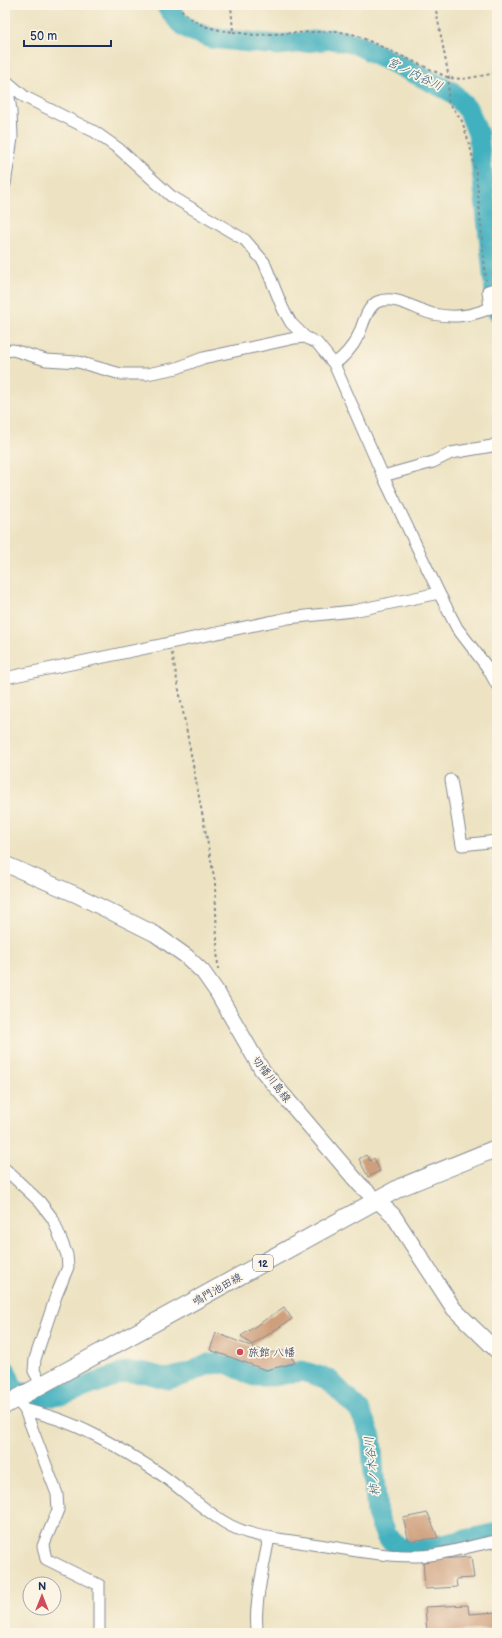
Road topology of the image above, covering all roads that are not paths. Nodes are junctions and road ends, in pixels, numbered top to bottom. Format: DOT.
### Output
graph roads {
  1 [pos="6,81"];
  2 [pos="5,184"];
  3 [pos="492,290"];
  4 [pos="305,337"];
  5 [pos="5,351"];
  6 [pos="334,364"];
  7 [pos="497,443"];
  8 [pos="383,476"];
  9 [pos="439,593"];
  10 [pos="5,678"];
  11 [pos="497,685"];
  12 [pos="450,780"];
  13 [pos="497,841"];
  14 [pos="5,864"];
  15 [pos="497,1148"];
  16 [pos="5,1169"];
  17 [pos="377,1200"];
  18 [pos="497,1351"];
  19 [pos="24,1398"];
  20 [pos="269,1537"];
  21 [pos="497,1541"];
  22 [pos="99,1633"];
  23 [pos="258,1633"];
  1 -- 2 [label="street"];
  1 -- 4 [label="street"];
  3 -- 6 [label="street"];
  4 -- 5 [label="street"];
  4 -- 6 [label="street"];
  6 -- 8 [label="street"];
  7 -- 8 [label="street"];
  8 -- 9 [label="street"];
  9 -- 10 [label="street"];
  9 -- 11 [label="street"];
  12 -- 13 [label="street"];
  14 -- 17 [label="main road, 切幡川島線"];
  15 -- 17 [label="main road, 鳴門池田線 / 12"];
  16 -- 19 [label="street"];
  17 -- 18 [label="main road, 切幡川島線"];
  17 -- 19 [label="main road, 鳴門池田線 / 12"];
  19 -- 20 [label="street"];
  19 -- 22 [label="street"];
  20 -- 21 [label="street"];
  20 -- 23 [label="street"];
}
